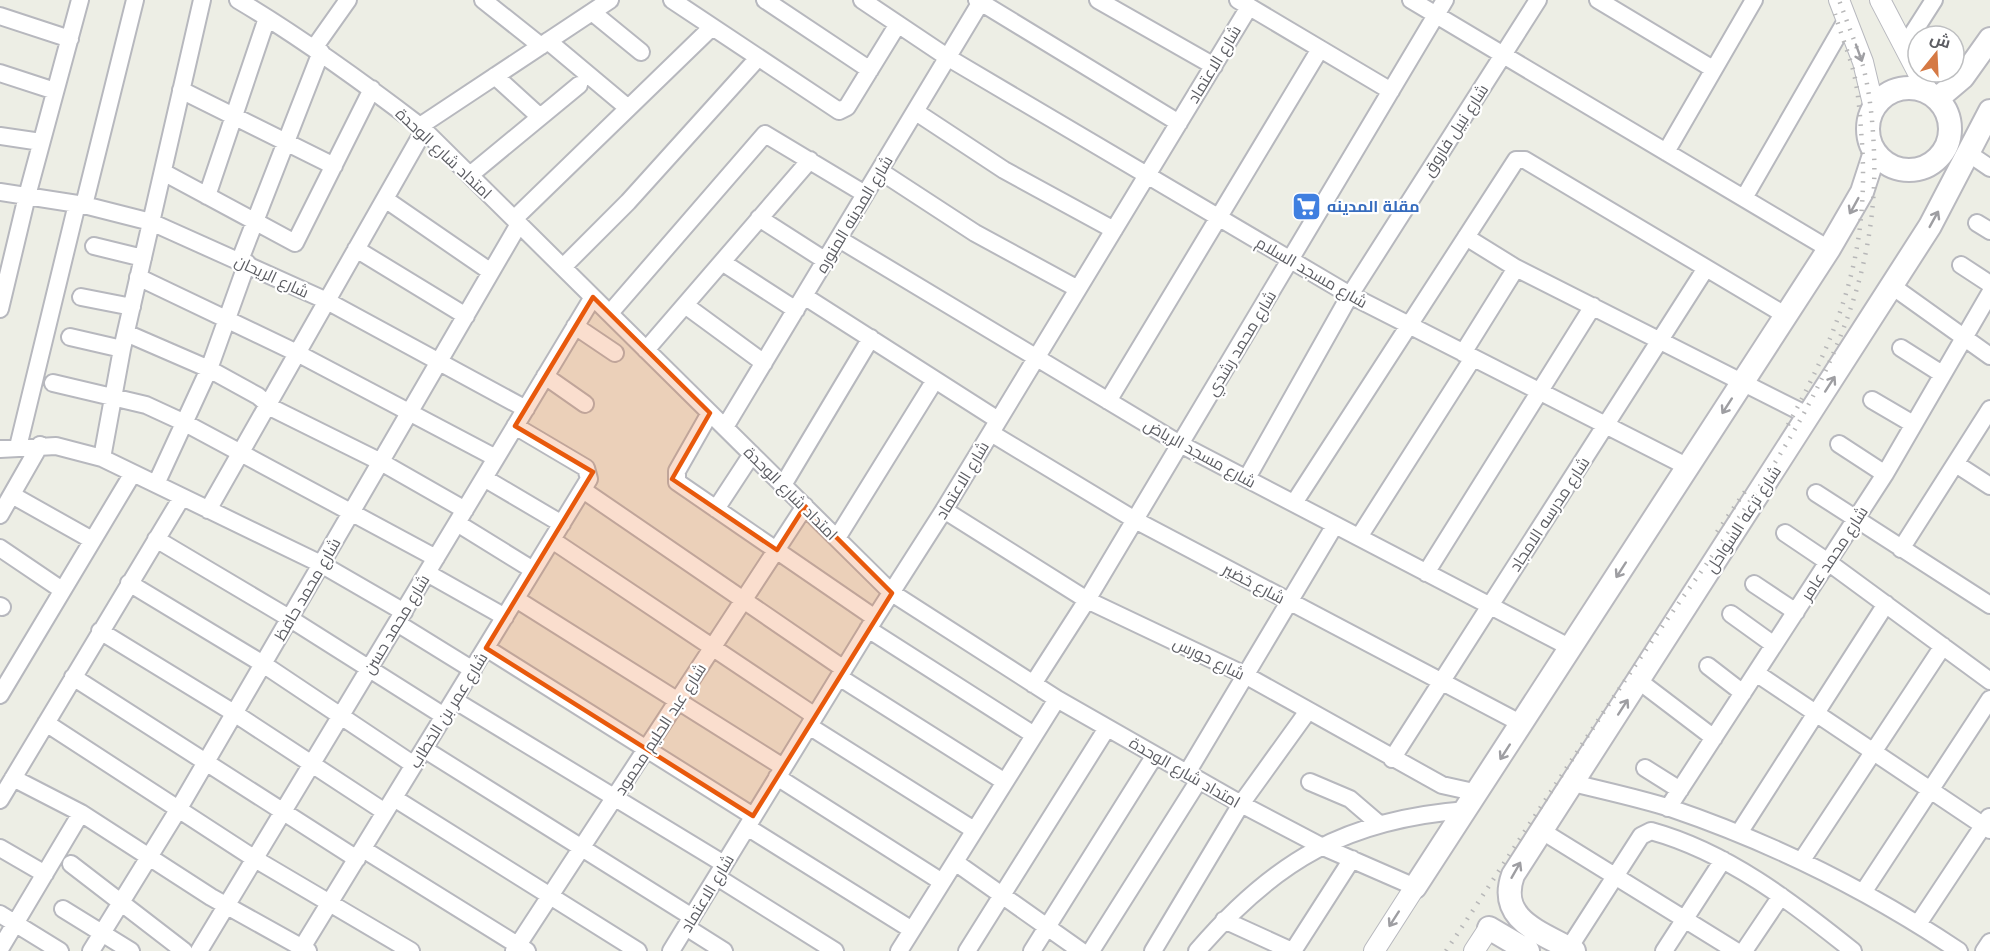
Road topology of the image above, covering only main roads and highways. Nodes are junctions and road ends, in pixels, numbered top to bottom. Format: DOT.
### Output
graph roads {
  1 [pos="1990,39"];
  2 [pos="1932,95"];
  3 [pos="1990,111"];
  4 [pos="1875,152"];
  5 [pos="1940,156"];
  6 [pos="1964,161"];
  7 [pos="1415,887"];
  8 [pos="1489,928"];
  9 [pos="1571,950"];
  10 [pos="1527,951"];
  1 -- 2 [label="main road"];
  2 -- 4 [label="main road"];
  2 -- 5 [label="main road"];
  3 -- 6 [label="main road, شارع ترعه السواحل"];
  4 -- 5 [label="main road"];
  4 -- 7 [label="main road, one-way"];
  5 -- 6 [label="main road"];
  9 -- 6 [label="main road, شارع ترعه السواحل, one-way"];
  8 -- 10 [label="main road"];
}
